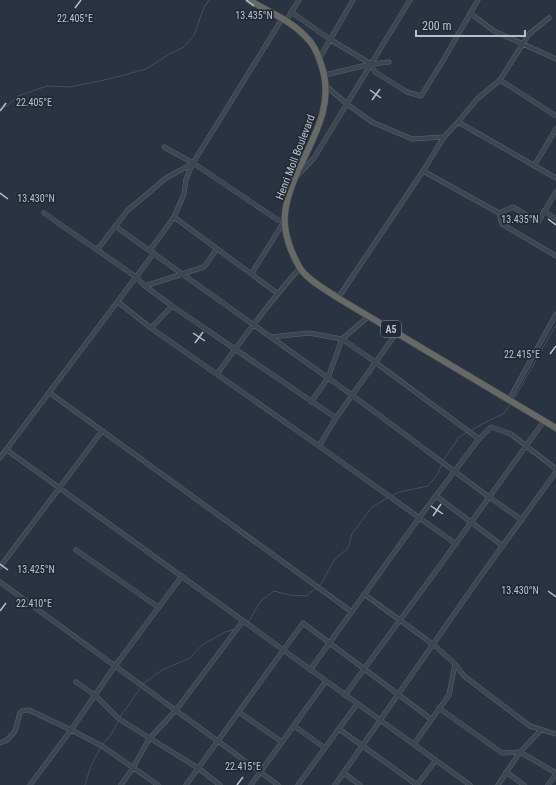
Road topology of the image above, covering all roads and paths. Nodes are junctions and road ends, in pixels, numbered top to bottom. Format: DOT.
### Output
graph roads {
  1 [pos="249,0"];
  2 [pos="299,0"];
  3 [pos="353,0"];
  4 [pos="410,0"];
  5 [pos="478,0"];
  6 [pos="291,12"];
  7 [pos="470,14"];
  8 [pos="549,18"];
  9 [pos="284,20"];
  10 [pos="331,40"];
  11 [pos="523,43"];
  12 [pos="319,59"];
  13 [pos="556,59"];
  14 [pos="388,62"];
  15 [pos="371,64"];
  16 [pos="325,74"];
  17 [pos="500,80"];
  18 [pos="327,87"];
  19 [pos="347,104"];
  20 [pos="556,116"];
  21 [pos="458,122"];
  22 [pos="556,129"];
  23 [pos="444,137"];
  24 [pos="164,147"];
  25 [pos="193,163"];
  26 [pos="534,166"];
  27 [pos="423,171"];
  28 [pos="297,176"];
  29 [pos="556,178"];
  30 [pos="556,192"];
  31 [pos="544,211"];
  32 [pos="499,213"];
  33 [pos="44,214"];
  34 [pos="174,217"];
  35 [pos="556,219"];
  36 [pos="285,220"];
  37 [pos="115,226"];
  38 [pos="217,249"];
  39 [pos="97,250"];
  40 [pos="152,252"];
  41 [pos="556,256"];
  42 [pos="300,268"];
  43 [pos="252,273"];
  44 [pos="182,275"];
  45 [pos="136,277"];
  46 [pos="145,286"];
  47 [pos="277,293"];
  48 [pos="338,298"];
  49 [pos="118,302"];
  50 [pos="172,306"];
  51 [pos="556,314"];
  52 [pos="369,316"];
  53 [pos="253,324"];
  54 [pos="151,328"];
  55 [pos="396,332"];
  56 [pos="270,337"];
  57 [pos="342,339"];
  58 [pos="235,349"];
  59 [pos="375,362"];
  60 [pos="216,374"];
  61 [pos="328,378"];
  62 [pos="50,393"];
  63 [pos="352,395"];
  64 [pos="509,400"];
  65 [pos="311,402"];
  66 [pos="336,418"];
  67 [pos="544,421"];
  68 [pos="556,428"];
  69 [pos="102,431"];
  70 [pos="479,439"];
  71 [pos="319,446"];
  72 [pos="526,446"];
  73 [pos="7,450"];
  74 [pos="0,458"];
  75 [pos="556,468"];
  76 [pos="454,472"];
  77 [pos="556,472"];
  78 [pos="60,488"];
  79 [pos="436,496"];
  80 [pos="489,497"];
  81 [pos="419,518"];
  82 [pos="522,520"];
  83 [pos="472,522"];
  84 [pos="456,544"];
  85 [pos="503,546"];
  86 [pos="76,550"];
  87 [pos="0,567"];
  88 [pos="182,576"];
  89 [pos="0,582"];
  90 [pos="364,594"];
  91 [pos="158,607"];
  92 [pos="352,612"];
  93 [pos="400,620"];
  94 [pos="243,621"];
  95 [pos="329,644"];
  96 [pos="434,644"];
  97 [pos="283,650"];
  98 [pos="455,664"];
  99 [pos="115,666"];
  100 [pos="310,670"];
  101 [pos="365,670"];
  102 [pos="76,682"];
  103 [pos="326,682"];
  104 [pos="398,694"];
  105 [pos="95,695"];
  106 [pos="345,695"];
  107 [pos="357,704"];
  108 [pos="440,708"];
  109 [pos="176,710"];
  110 [pos="239,712"];
  111 [pos="432,719"];
  112 [pos="380,720"];
  113 [pos="294,726"];
  114 [pos="339,729"];
  115 [pos="71,730"];
  116 [pos="541,730"];
  117 [pos="556,734"];
  118 [pos="150,739"];
  119 [pos="218,741"];
  120 [pos="282,742"];
  121 [pos="0,743"];
  122 [pos="414,744"];
  123 [pos="362,746"];
  124 [pos="325,748"];
  125 [pos="520,752"];
  126 [pos="436,760"];
  127 [pos="133,768"];
  128 [pos="198,768"];
  129 [pos="260,772"];
  130 [pos="506,772"];
  131 [pos="344,773"];
  132 [pos="556,773"];
  133 [pos="299,783"];
  134 [pos="30,785"];
  135 [pos="120,785"];
  136 [pos="158,785"];
  137 [pos="186,785"];
  138 [pos="220,785"];
  139 [pos="251,785"];
  140 [pos="278,785"];
  141 [pos="305,785"];
  142 [pos="335,785"];
  143 [pos="360,785"];
  144 [pos="417,785"];
  145 [pos="470,785"];
  146 [pos="498,785"];
  147 [pos="524,785"];
  148 [pos="548,785"];
  1 -- 9 [label="highway, Henri Moll Boulevard / A5"];
  2 -- 6 [label="street"];
  3 -- 10 [label="street"];
  4 -- 15 [label="street"];
  5 -- 7 [label="street"];
  6 -- 9 [label="street"];
  6 -- 10 [label="street"];
  7 -- 11 [label="street"];
  7 -- 15 [label="street"];
  8 -- 11 [label="street"];
  9 -- 12 [label="highway, Henri Moll Boulevard / A5"];
  9 -- 25 [label="street"];
  10 -- 12 [label="street"];
  10 -- 15 [label="street"];
  11 -- 13 [label="street"];
  11 -- 17 [label="street"];
  12 -- 16 [label="highway, Henri Moll Boulevard / A5"];
  14 -- 15 [label="street"];
  15 -- 16 [label="street"];
  15 -- 19 [label="street"];
  16 -- 18 [label="highway, Henri Moll Boulevard / A5"];
  17 -- 20 [label="street"];
  17 -- 21 [label="street"];
  18 -- 19 [label="street"];
  18 -- 28 [label="highway, Henri Moll Boulevard / A5"];
  19 -- 23 [label="street"];
  19 -- 28 [label="street"];
  21 -- 23 [label="street"];
  21 -- 26 [label="street"];
  22 -- 26 [label="street"];
  23 -- 27 [label="street"];
  24 -- 25 [label="street"];
  25 -- 34 [label="street"];
  25 -- 36 [label="street"];
  25 -- 37 [label="street"];
  26 -- 29 [label="street"];
  27 -- 32 [label="street"];
  27 -- 48 [label="street"];
  28 -- 36 [label="highway, Henri Moll Boulevard / A5"];
  30 -- 31 [label="street"];
  31 -- 32 [label="street"];
  31 -- 35 [label="street"];
  32 -- 41 [label="street"];
  33 -- 39 [label="street"];
  34 -- 38 [label="street"];
  34 -- 40 [label="street"];
  36 -- 42 [label="highway, Henri Moll Boulevard / A5"];
  36 -- 43 [label="street"];
  37 -- 39 [label="street"];
  37 -- 40 [label="street"];
  38 -- 43 [label="street"];
  38 -- 44 [label="street"];
  39 -- 45 [label="street"];
  40 -- 44 [label="street"];
  40 -- 45 [label="street"];
  42 -- 47 [label="street"];
  42 -- 48 [label="highway, Henri Moll Boulevard / A5"];
  43 -- 47 [label="street"];
  44 -- 46 [label="street"];
  44 -- 53 [label="street"];
  45 -- 46 [label="street"];
  45 -- 49 [label="street"];
  46 -- 50 [label="street"];
  47 -- 53 [label="street"];
  48 -- 52 [label="highway, Henri Moll Boulevard / A5"];
  49 -- 54 [label="street"];
  49 -- 62 [label="street"];
  50 -- 54 [label="street"];
  50 -- 58 [label="street"];
  51 -- 64 [label="street"];
  52 -- 55 [label="highway, Henri Moll Boulevard / A5"];
  52 -- 57 [label="street"];
  53 -- 56 [label="street"];
  53 -- 58 [label="street"];
  54 -- 60 [label="street"];
  55 -- 59 [label="street"];
  55 -- 64 [label="highway, Henri Moll Boulevard / A5"];
  56 -- 57 [label="street"];
  56 -- 61 [label="street"];
  57 -- 59 [label="street"];
  57 -- 61 [label="street"];
  58 -- 60 [label="street"];
  58 -- 65 [label="street"];
  59 -- 63 [label="street"];
  59 -- 70 [label="street"];
  60 -- 71 [label="street"];
  61 -- 63 [label="street"];
  61 -- 65 [label="street"];
  62 -- 69 [label="street"];
  62 -- 73 [label="street"];
  63 -- 66 [label="street"];
  63 -- 76 [label="street"];
  64 -- 67 [label="highway, Henri Moll Boulevard / A5"];
  65 -- 66 [label="street"];
  66 -- 71 [label="street"];
  67 -- 68 [label="highway, Henri Moll Boulevard / A5"];
  67 -- 72 [label="street"];
  69 -- 78 [label="street"];
  69 -- 92 [label="street"];
  70 -- 72 [label="street"];
  70 -- 76 [label="street"];
  71 -- 81 [label="street"];
  72 -- 75 [label="street"];
  72 -- 80 [label="street"];
  73 -- 74 [label="street"];
  73 -- 78 [label="street"];
  76 -- 79 [label="street"];
  76 -- 80 [label="street"];
  77 -- 82 [label="street"];
  78 -- 87 [label="street"];
  78 -- 88 [label="street"];
  79 -- 81 [label="street"];
  79 -- 83 [label="street"];
  80 -- 82 [label="street"];
  80 -- 83 [label="street"];
  81 -- 84 [label="street"];
  81 -- 90 [label="street"];
  82 -- 85 [label="street"];
  83 -- 84 [label="street"];
  83 -- 85 [label="street"];
  84 -- 93 [label="street"];
  85 -- 96 [label="street"];
  86 -- 91 [label="street"];
  88 -- 91 [label="street"];
  88 -- 94 [label="street"];
  89 -- 99 [label="street"];
  90 -- 92 [label="street"];
  90 -- 93 [label="street"];
  91 -- 99 [label="street"];
  92 -- 95 [label="street"];
  93 -- 96 [label="street"];
  93 -- 101 [label="street"];
  94 -- 97 [label="street"];
  94 -- 109 [label="street"];
  95 -- 97 [label="street"];
  95 -- 100 [label="street"];
  95 -- 101 [label="street"];
  96 -- 98 [label="street"];
  96 -- 104 [label="street"];
  97 -- 100 [label="street"];
  97 -- 110 [label="street"];
  98 -- 108 [label="street"];
  98 -- 116 [label="street"];
  99 -- 105 [label="street"];
  99 -- 109 [label="street"];
  100 -- 103 [label="street"];
  101 -- 104 [label="street"];
  101 -- 106 [label="street"];
  102 -- 105 [label="street"];
  103 -- 106 [label="street"];
  103 -- 113 [label="street"];
  104 -- 111 [label="street"];
  104 -- 112 [label="street"];
  105 -- 115 [label="street"];
  105 -- 118 [label="street"];
  106 -- 107 [label="street"];
  107 -- 112 [label="street"];
  107 -- 114 [label="street"];
  108 -- 111 [label="street"];
  108 -- 125 [label="street"];
  109 -- 118 [label="street"];
  109 -- 119 [label="street"];
  110 -- 119 [label="street"];
  110 -- 120 [label="street"];
  111 -- 122 [label="street"];
  112 -- 122 [label="street"];
  112 -- 123 [label="street"];
  113 -- 120 [label="street"];
  113 -- 124 [label="street"];
  114 -- 123 [label="street"];
  114 -- 124 [label="street"];
  115 -- 121 [label="street"];
  115 -- 127 [label="street"];
  115 -- 134 [label="street"];
  116 -- 117 [label="street"];
  116 -- 125 [label="street"];
  118 -- 127 [label="street"];
  118 -- 128 [label="street"];
  119 -- 128 [label="street"];
  119 -- 129 [label="street"];
  120 -- 129 [label="street"];
  122 -- 126 [label="street"];
  123 -- 131 [label="street"];
  123 -- 144 [label="street"];
  124 -- 133 [label="street"];
  125 -- 130 [label="street"];
  125 -- 132 [label="street"];
  126 -- 144 [label="street"];
  126 -- 145 [label="street"];
  127 -- 135 [label="street"];
  127 -- 136 [label="street"];
  128 -- 137 [label="street"];
  128 -- 138 [label="street"];
  129 -- 139 [label="street"];
  129 -- 140 [label="street"];
  130 -- 146 [label="street"];
  130 -- 147 [label="street"];
  131 -- 142 [label="street"];
  131 -- 143 [label="street"];
  132 -- 148 [label="street"];
  133 -- 141 [label="street"];
}
